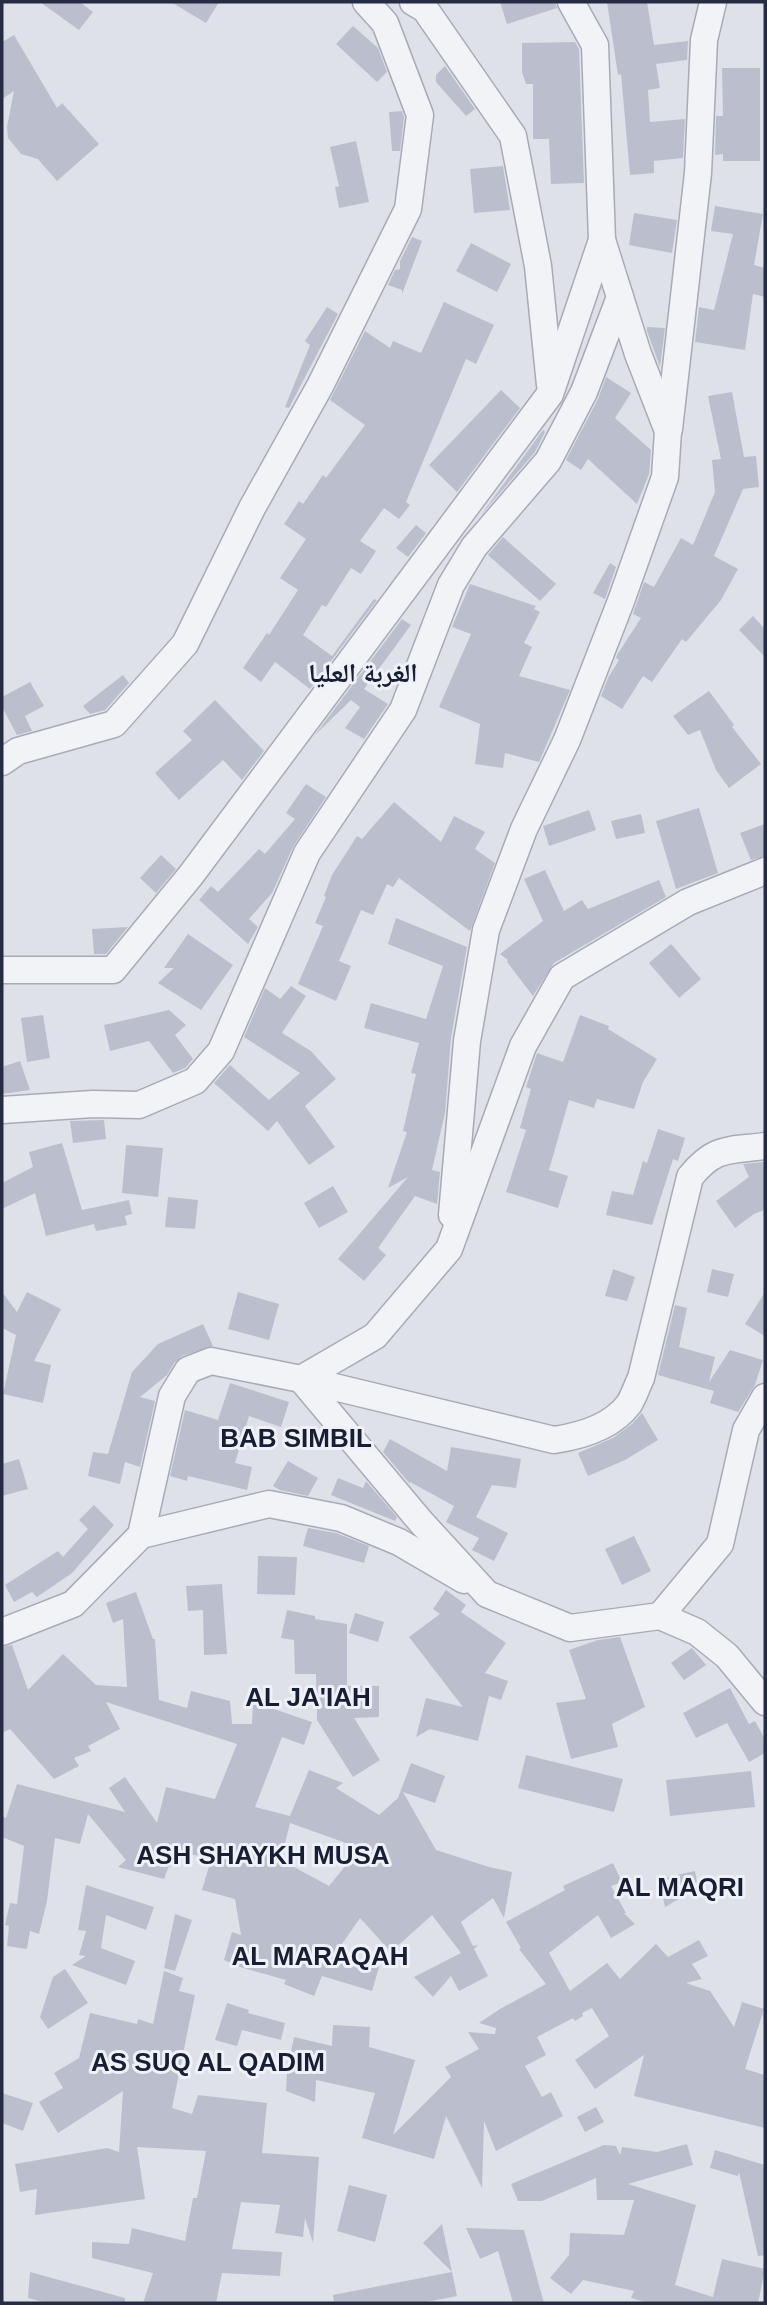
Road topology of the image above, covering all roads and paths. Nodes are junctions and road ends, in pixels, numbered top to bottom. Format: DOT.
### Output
graph roads {
  1 [pos="366,2"];
  2 [pos="413,2"];
  3 [pos="571,2"];
  4 [pos="713,2"];
  5 [pos="602,240"];
  6 [pos="620,297"];
  7 [pos="550,394"];
  8 [pos="668,430"];
  9 [pos="2,762"];
  10 [pos="765,871"];
  11 [pos="2,970"];
  12 [pos="2,1110"];
  13 [pos="765,1146"];
  14 [pos="449,1249"];
  15 [pos="301,1379"];
  16 [pos="765,1397"];
  17 [pos="141,1535"];
  18 [pos="487,1594"];
  19 [pos="660,1616"];
  20 [pos="2,1632"];
  21 [pos="765,1702"];
  1 -- 9 [label="street"];
  2 -- 7 [label="street"];
  3 -- 5 [label="street"];
  4 -- 8 [label="street"];
  5 -- 6 [label="street"];
  5 -- 7 [label="street"];
  6 -- 8 [label="street"];
  6 -- 12 [label="street"];
  7 -- 11 [label="street"];
  8 -- 14 [label="street"];
  10 -- 14 [label="street"];
  13 -- 15 [label="street"];
  14 -- 15 [label="street"];
  15 -- 17 [label="street"];
  15 -- 18 [label="street"];
  16 -- 19 [label="street"];
  17 -- 18 [label="street"];
  17 -- 20 [label="street"];
  18 -- 19 [label="street"];
  19 -- 21 [label="street"];
}
